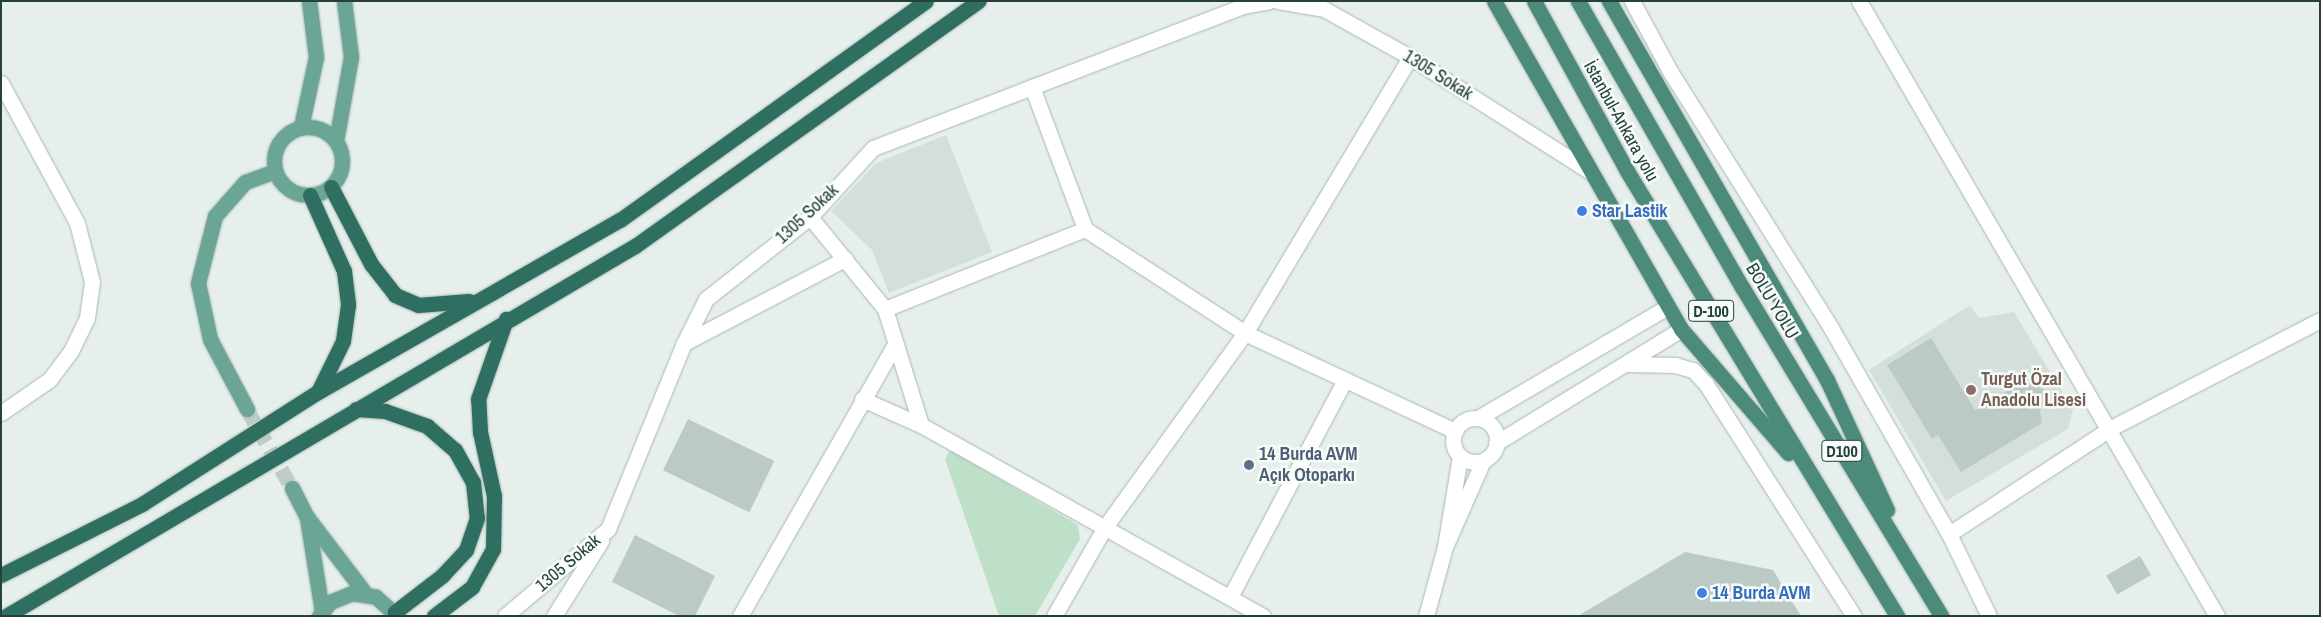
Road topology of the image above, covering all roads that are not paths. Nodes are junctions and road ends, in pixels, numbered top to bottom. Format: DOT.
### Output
graph roads {
  1 [pos="309,1"];
  2 [pos="344,1"];
  3 [pos="926,1"];
  4 [pos="978,1"];
  5 [pos="1269,1"];
  6 [pos="1278,1"];
  7 [pos="1494,1"];
  8 [pos="1534,1"];
  9 [pos="1578,1"];
  10 [pos="1609,1"];
  11 [pos="1632,1"];
  12 [pos="1859,1"];
  13 [pos="1410,57"];
  14 [pos="1,84"];
  15 [pos="1032,87"];
  16 [pos="301,127"];
  17 [pos="336,141"];
  18 [pos="276,171"];
  19 [pos="1590,171"];
  20 [pos="330,187"];
  21 [pos="310,195"];
  22 [pos="810,217"];
  23 [pos="1085,229"];
  24 [pos="844,259"];
  25 [pos="1742,287"];
  26 [pos="473,301"];
  27 [pos="1666,306"];
  28 [pos="885,309"];
  29 [pos="506,319"];
  30 [pos="2320,320"];
  31 [pos="1681,329"];
  32 [pos="1245,333"];
  33 [pos="684,343"];
  34 [pos="896,343"];
  35 [pos="1628,364"];
  36 [pos="1345,380"];
  37 [pos="318,392"];
  38 [pos="862,399"];
  39 [pos="247,409"];
  40 [pos="356,409"];
  41 [pos="1,413"];
  42 [pos="1478,418"];
  43 [pos="920,425"];
  44 [pos="2112,428"];
  45 [pos="1455,430"];
  46 [pos="1496,443"];
  47 [pos="1460,456"];
  48 [pos="1482,461"];
  49 [pos="1812,480"];
  50 [pos="292,488"];
  51 [pos="307,517"];
  52 [pos="1105,527"];
  53 [pos="608,529"];
  54 [pos="1949,534"];
  55 [pos="1445,547"];
  56 [pos="1,575"];
  57 [pos="1919,579"];
  58 [pos="365,594"];
  59 [pos="1230,597"];
  60 [pos="320,613"];
  61 [pos="396,614"];
  62 [pos="6,616"];
  63 [pos="434,616"];
  64 [pos="505,616"];
  65 [pos="554,616"];
  66 [pos="740,616"];
  67 [pos="1054,616"];
  68 [pos="1263,616"];
  69 [pos="1426,616"];
  70 [pos="1854,616"];
  71 [pos="1896,616"];
  72 [pos="1941,616"];
  73 [pos="1989,616"];
  74 [pos="2217,616"];
  1 -- 16 [label="main road"];
  2 -- 17 [label="main road"];
  3 -- 26 [label="highway"];
  4 -- 29 [label="highway"];
  5 -- 15 [label="street, 1305 Sokak"];
  6 -- 13 [label="street, 1305 Sokak"];
  7 -- 19 [label="highway"];
  8 -- 49 [label="highway, İstanbul-Ankara yolu / D-100"];
  9 -- 25 [label="highway, BOLU YOLU / D-100"];
  10 -- 57 [label="highway"];
  11 -- 54 [label="street"];
  12 -- 44 [label="street"];
  13 -- 19 [label="street, 1305 Sokak"];
  13 -- 32 [label="street"];
  14 -- 41 [label="street"];
  15 -- 22 [label="street, 1305 Sokak"];
  15 -- 23 [label="street"];
  16 -- 17 [label="main road"];
  16 -- 18 [label="main road"];
  17 -- 20 [label="main road"];
  18 -- 21 [label="main road"];
  18 -- 39 [label="main road"];
  19 -- 27 [label="highway"];
  20 -- 21 [label="main road"];
  20 -- 26 [label="highway"];
  21 -- 37 [label="highway"];
  22 -- 24 [label="street"];
  22 -- 33 [label="street, 1305 Sokak"];
  23 -- 28 [label="street"];
  23 -- 32 [label="street"];
  24 -- 28 [label="street"];
  24 -- 33 [label="street"];
  25 -- 57 [label="highway, BOLU YOLU / D100"];
  26 -- 37 [label="highway"];
  27 -- 31 [label="highway"];
  27 -- 42 [label="street"];
  28 -- 34 [label="street"];
  29 -- 40 [label="highway"];
  29 -- 63 [label="highway"];
  30 -- 44 [label="street"];
  31 -- 35 [label="street"];
  31 -- 49 [label="highway"];
  32 -- 36 [label="street"];
  32 -- 52 [label="street"];
  33 -- 53 [label="street, 1305 Sokak"];
  34 -- 38 [label="street"];
  34 -- 43 [label="street"];
  35 -- 46 [label="street"];
  35 -- 70 [label="street"];
  36 -- 45 [label="street"];
  36 -- 59 [label="street"];
  37 -- 56 [label="highway"];
  38 -- 43 [label="street"];
  38 -- 66 [label="street"];
  40 -- 61 [label="highway"];
  40 -- 62 [label="highway"];
  42 -- 45 [label="street"];
  42 -- 46 [label="street"];
  43 -- 52 [label="street"];
  44 -- 54 [label="street"];
  44 -- 74 [label="street"];
  45 -- 47 [label="street"];
  46 -- 48 [label="street"];
  47 -- 48 [label="street"];
  47 -- 55 [label="street"];
  48 -- 55 [label="street"];
  49 -- 71 [label="highway, İstanbul-Ankara yolu / D-100"];
  50 -- 51 [label="main road"];
  51 -- 58 [label="main road"];
  51 -- 60 [label="main road"];
  52 -- 59 [label="street"];
  52 -- 67 [label="street"];
  53 -- 64 [label="street, 1305 Sokak"];
  53 -- 65 [label="street"];
  54 -- 73 [label="street"];
  55 -- 69 [label="street"];
  57 -- 72 [label="highway, BOLU YOLU / D100"];
  58 -- 60 [label="main road"];
  58 -- 61 [label="main road"];
  59 -- 68 [label="street"];
}
